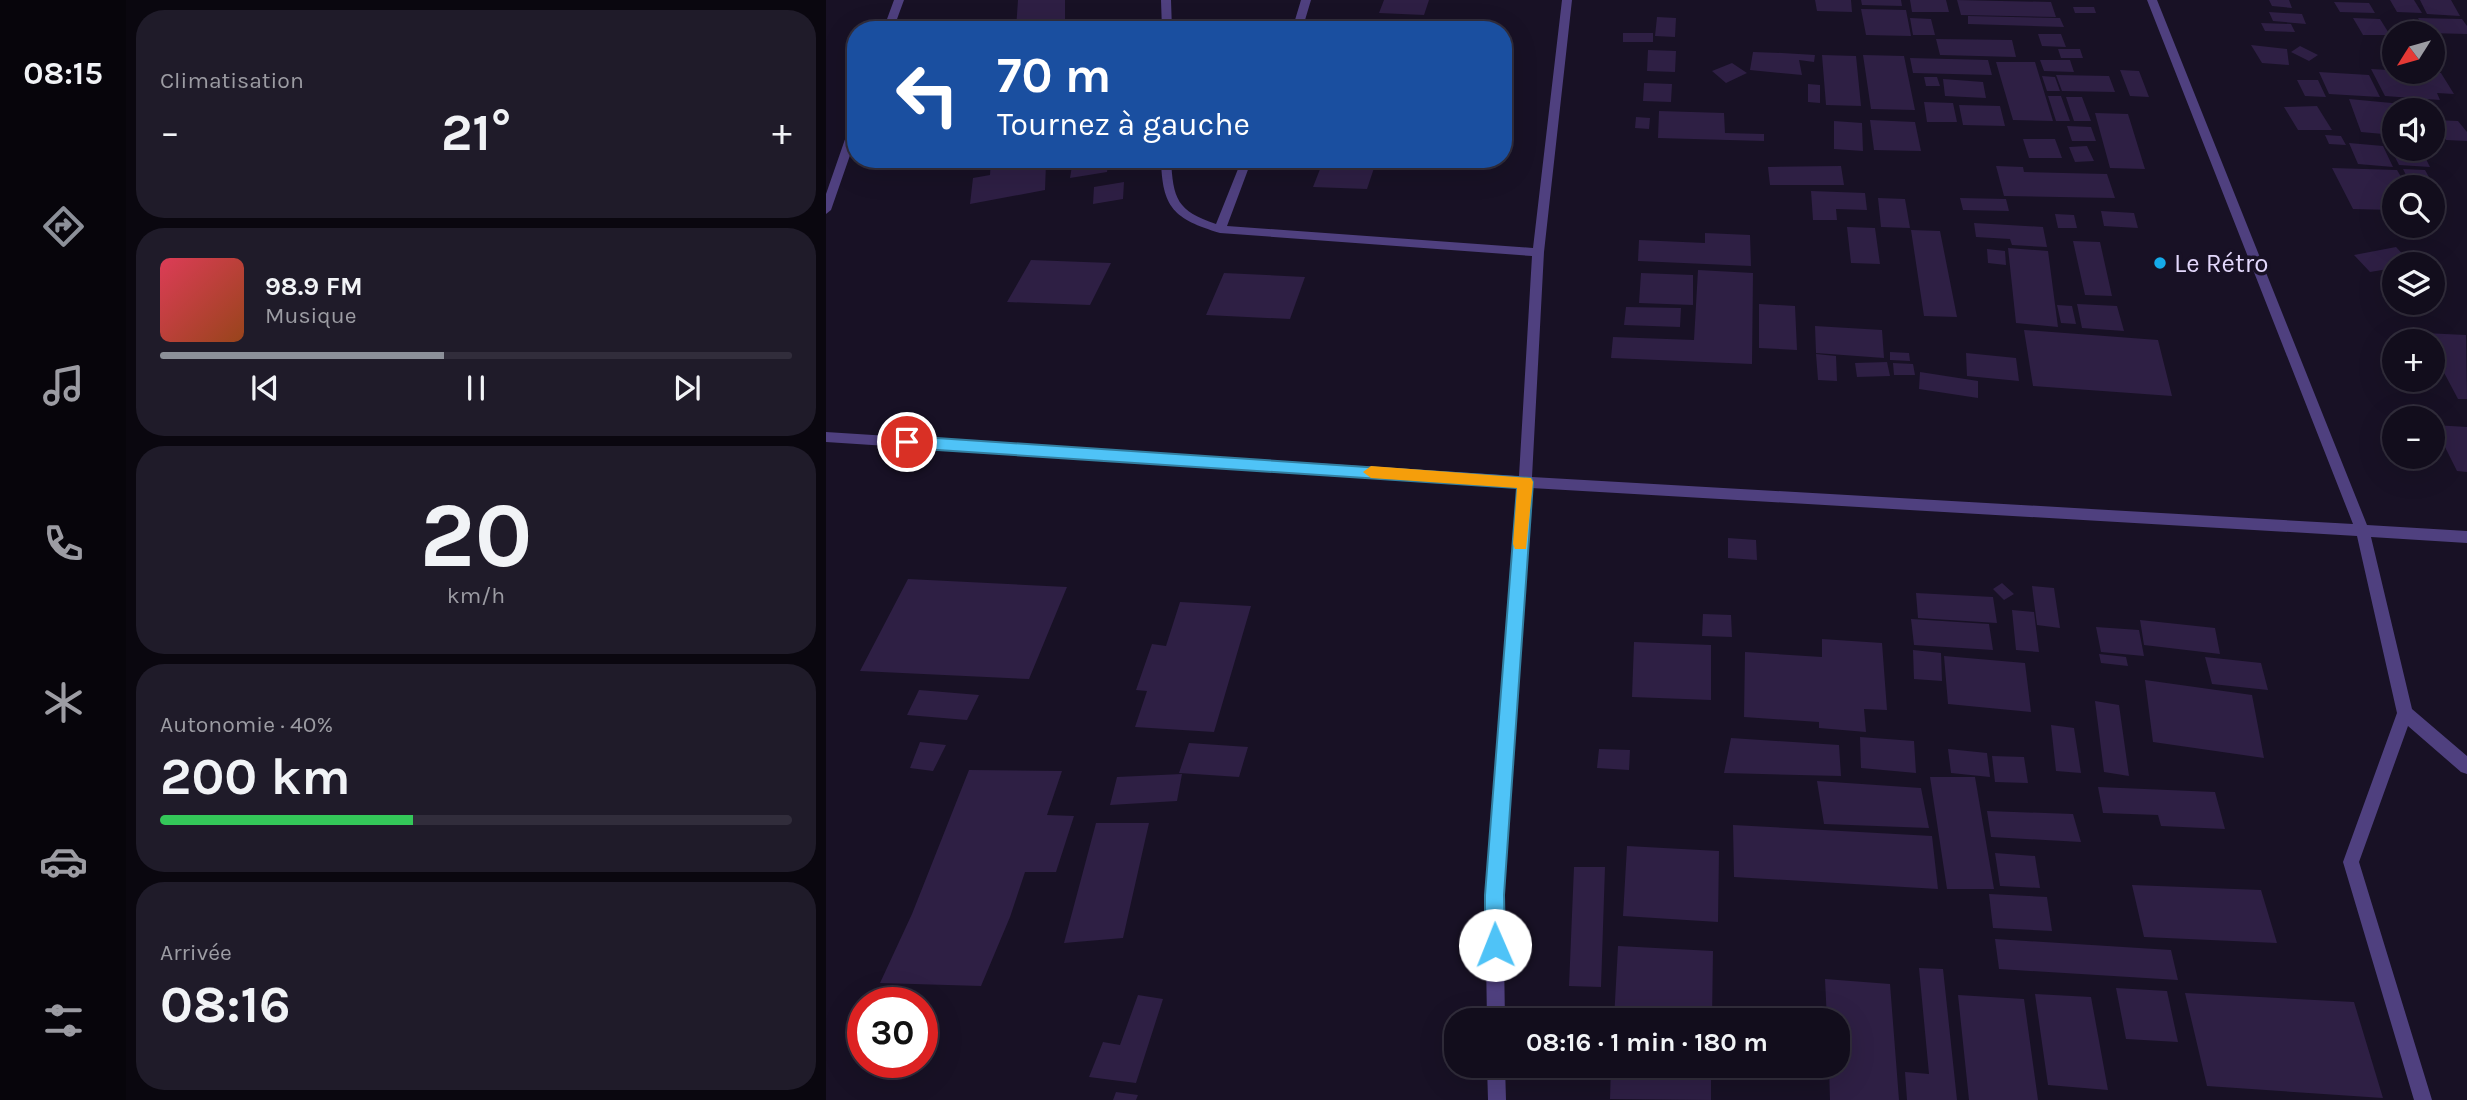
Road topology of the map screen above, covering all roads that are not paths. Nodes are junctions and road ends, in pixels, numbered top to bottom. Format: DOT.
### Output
graph roads {
  1 [pos="899,0"];
  2 [pos="1167,0"];
  3 [pos="1306,0"];
  4 [pos="1567,0"];
  5 [pos="2152,0"];
  6 [pos="891,21"];
  7 [pos="1167,21"];
  8 [pos="1300,21"];
  9 [pos="847,144"];
  10 [pos="1166,168"];
  11 [pos="1244,168"];
  12 [pos="830,186"];
  13 [pos="826,210"];
  14 [pos="1220,229"];
  15 [pos="1538,252"];
  16 [pos="826,437"];
  17 [pos="1525,482"];
  18 [pos="2363,532"];
  19 [pos="2467,537"];
  20 [pos="2404,713"];
  21 [pos="2467,765"];
  22 [pos="1496,1008"];
  23 [pos="1496,1078"];
  24 [pos="1497,1100"];
  25 [pos="2423,1100"];
  1 -- 6 [label="street"];
  2 -- 7 [label="street"];
  3 -- 8 [label="street"];
  4 -- 15 [label="street"];
  5 -- 18 [label="street"];
  9 -- 12 [label="street"];
  10 -- 14 [label="street"];
  11 -- 14 [label="street"];
  12 -- 13 [label="street"];
  14 -- 15 [label="street"];
  15 -- 17 [label="street"];
  16 -- 17 [label="street"];
  17 -- 18 [label="street"];
  17 -- 22 [label="street"];
  18 -- 19 [label="street"];
  18 -- 20 [label="street"];
  20 -- 21 [label="street"];
  20 -- 25 [label="street"];
  23 -- 24 [label="street"];
}
